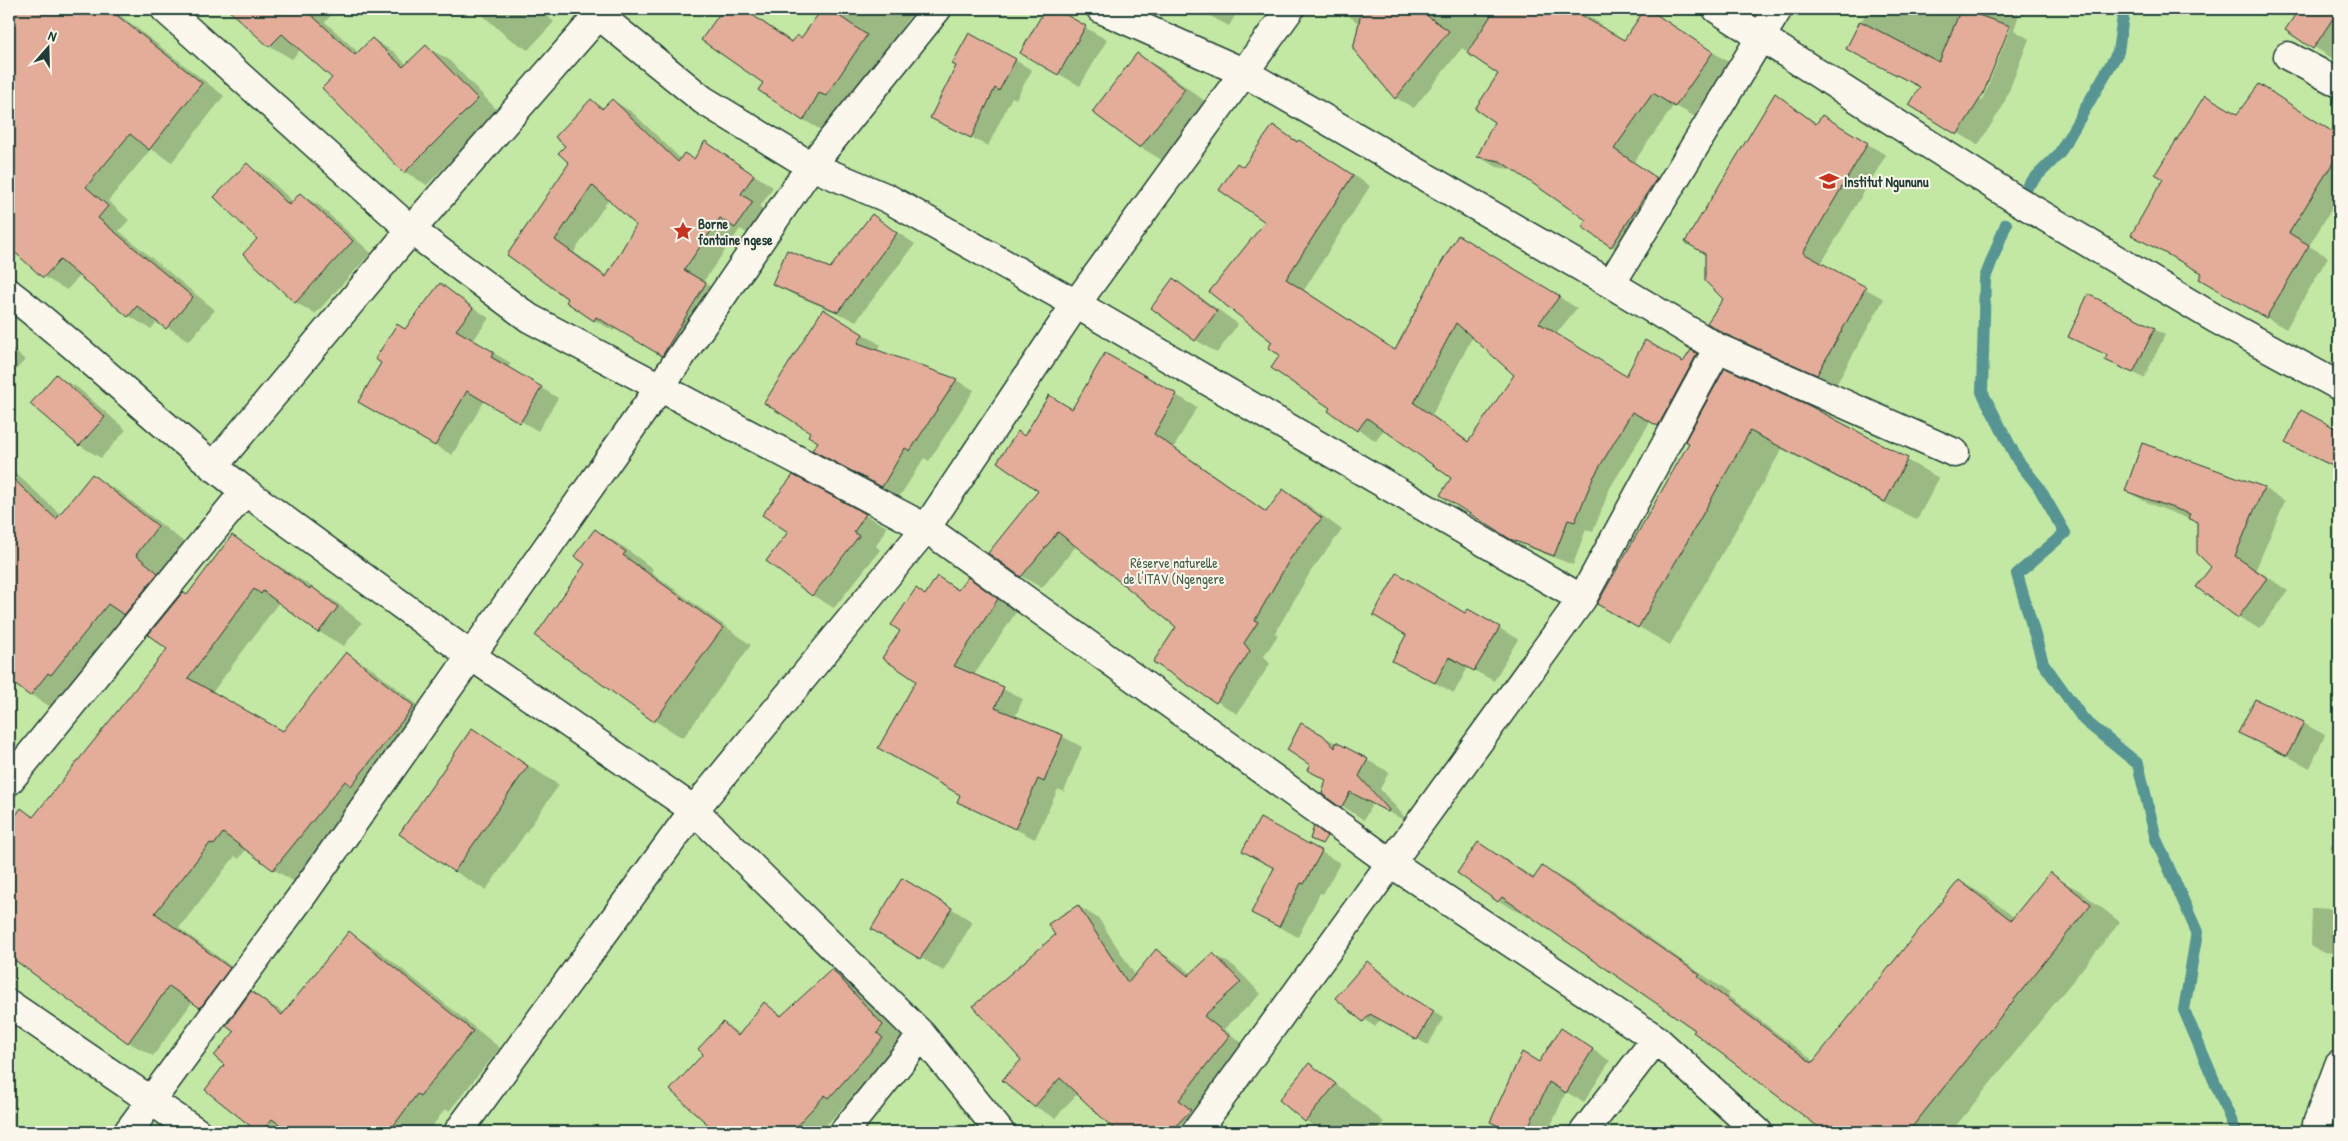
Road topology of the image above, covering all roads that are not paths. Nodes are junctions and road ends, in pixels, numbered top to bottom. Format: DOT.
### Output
graph roads {
  1 [pos="165,9"];
  2 [pos="937,9"];
  3 [pos="1101,9"];
  4 [pos="1290,9"];
  5 [pos="1717,9"];
  6 [pos="1778,9"];
  7 [pos="598,11"];
  8 [pos="1762,38"];
  9 [pos="2288,56"];
  10 [pos="1245,73"];
  11 [pos="2339,83"];
  12 [pos="811,166"];
  13 [pos="411,230"];
  14 [pos="1611,284"];
  15 [pos="9,294"];
  16 [pos="1076,304"];
  17 [pos="1718,348"];
  18 [pos="2339,386"];
  19 [pos="660,387"];
  20 [pos="1955,454"];
  21 [pos="213,467"];
  22 [pos="245,491"];
  23 [pos="926,528"];
  24 [pos="1582,599"];
  25 [pos="470,655"];
  26 [pos="9,782"];
  27 [pos="694,810"];
  28 [pos="1391,864"];
  29 [pos="9,1004"];
  30 [pos="922,1035"];
  31 [pos="1656,1038"];
  32 [pos="2339,1065"];
  33 [pos="150,1099"];
  34 [pos="2317,1124"];
  35 [pos="128,1132"];
  36 [pos="197,1132"];
  37 [pos="458,1132"];
  38 [pos="844,1132"];
  39 [pos="1000,1132"];
  40 [pos="1196,1132"];
  41 [pos="1584,1132"];
  42 [pos="1758,1132"];
  1 -- 13 [label="street"];
  2 -- 12 [label="street"];
  3 -- 10 [label="street"];
  4 -- 10 [label="street"];
  5 -- 8 [label="street"];
  6 -- 8 [label="street"];
  7 -- 12 [label="street"];
  7 -- 13 [label="street"];
  8 -- 14 [label="street"];
  8 -- 18 [label="street"];
  9 -- 11 [label="street"];
  10 -- 14 [label="street"];
  10 -- 16 [label="street"];
  12 -- 16 [label="street"];
  12 -- 19 [label="street"];
  13 -- 19 [label="street"];
  13 -- 21 [label="street"];
  14 -- 17 [label="street"];
  15 -- 21 [label="street"];
  16 -- 23 [label="street"];
  16 -- 24 [label="street"];
  17 -- 20 [label="street"];
  17 -- 24 [label="street"];
  19 -- 23 [label="street"];
  19 -- 25 [label="street"];
  21 -- 22 [label="street"];
  22 -- 25 [label="street"];
  22 -- 26 [label="street"];
  23 -- 27 [label="street"];
  23 -- 28 [label="street"];
  24 -- 28 [label="street"];
  25 -- 27 [label="street"];
  25 -- 33 [label="street"];
  27 -- 30 [label="street"];
  27 -- 37 [label="street"];
  28 -- 31 [label="street"];
  28 -- 40 [label="street"];
  29 -- 33 [label="street"];
  30 -- 38 [label="street"];
  30 -- 39 [label="street"];
  31 -- 41 [label="street"];
  31 -- 42 [label="street"];
  32 -- 34 [label="street"];
  33 -- 35 [label="street"];
  33 -- 36 [label="street"];
}
